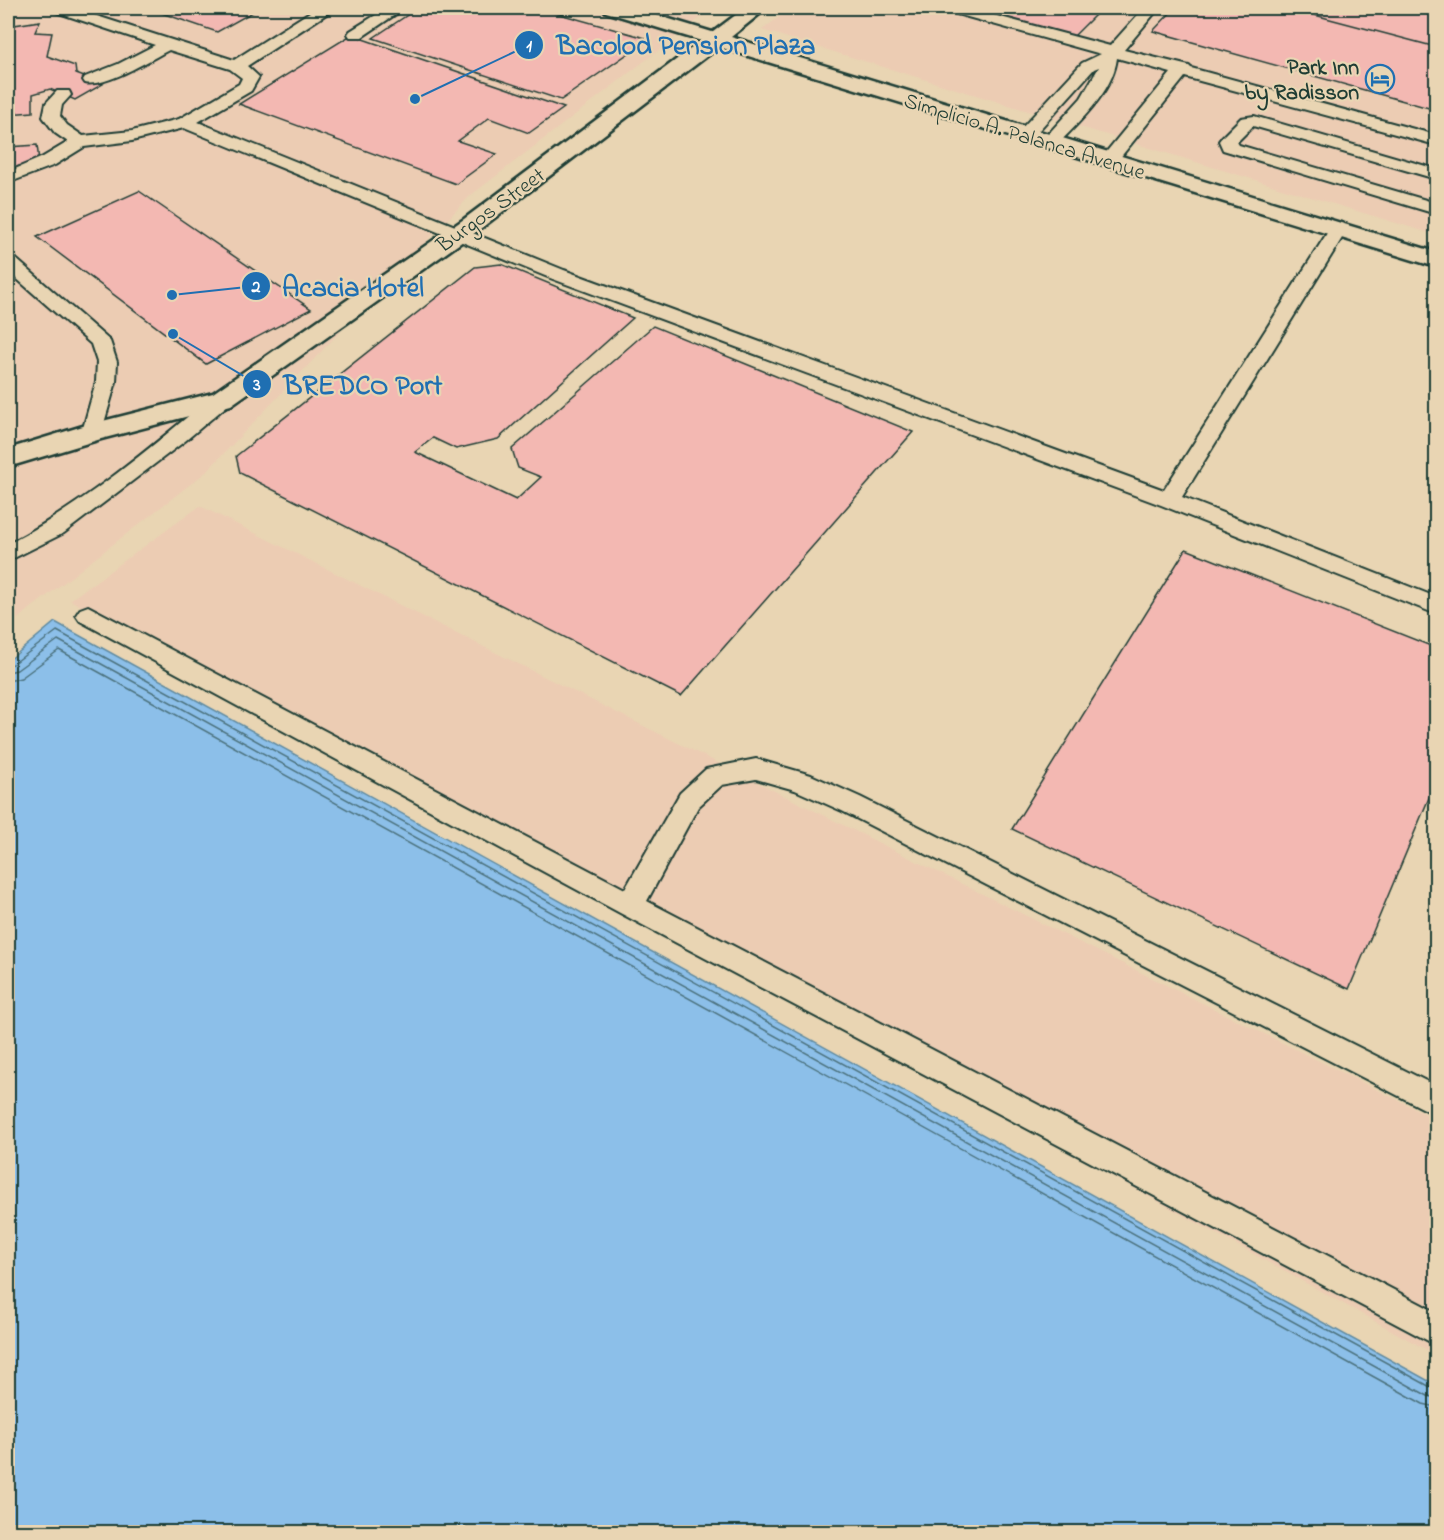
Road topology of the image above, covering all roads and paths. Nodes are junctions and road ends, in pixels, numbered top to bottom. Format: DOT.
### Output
graph roads {
  1 [pos="58,8"];
  2 [pos="326,8"];
  3 [pos="397,8"];
  4 [pos="613,8"];
  5 [pos="757,8"];
  6 [pos="951,8"];
  7 [pos="1152,8"];
  8 [pos="356,34"];
  9 [pos="715,39"];
  10 [pos="168,44"];
  11 [pos="1112,53"];
  12 [pos="236,66"];
  13 [pos="1183,69"];
  14 [pos="91,80"];
  15 [pos="63,94"];
  16 [pos="185,123"];
  17 [pos="1378,124"];
  18 [pos="1025,135"];
  19 [pos="1437,140"];
  20 [pos="80,142"];
  21 [pos="1050,142"];
  22 [pos="1360,152"];
  23 [pos="1109,160"];
  24 [pos="1437,174"];
  25 [pos="8,178"];
  26 [pos="1437,209"];
  27 [pos="1338,230"];
  28 [pos="457,235"];
  29 [pos="1437,261"];
  30 [pos="8,262"];
  31 [pos="222,399"];
  32 [pos="93,432"];
  33 [pos="8,458"];
  34 [pos="1169,500"];
  35 [pos="8,554"];
  36 [pos="1437,606"];
  37 [pos="88,615"];
  38 [pos="630,905"];
  39 [pos="1437,1101"];
  40 [pos="1437,1329"];
  1 -- 10 [label="lane"];
  2 -- 12 [label="lane"];
  3 -- 8 [label="lane"];
  4 -- 9 [label="street, Simplicio A. Palanca Avenue"];
  5 -- 9 [label="street, Burgos Street"];
  6 -- 11 [label="lane"];
  7 -- 11 [label="lane"];
  9 -- 18 [label="street, Simplicio A. Palanca Avenue"];
  9 -- 28 [label="street, Burgos Street"];
  10 -- 12 [label="lane"];
  10 -- 14 [label="lane"];
  11 -- 13 [label="lane"];
  11 -- 18 [label="lane"];
  11 -- 21 [label="lane"];
  12 -- 16 [label="lane"];
  13 -- 17 [label="lane"];
  13 -- 23 [label="lane"];
  15 -- 20 [label="lane"];
  16 -- 20 [label="lane"];
  16 -- 28 [label="lane"];
  17 -- 19 [label="lane"];
  17 -- 22 [label="lane"];
  18 -- 21 [label="street, Simplicio A. Palanca Avenue"];
  20 -- 25 [label="lane"];
  21 -- 23 [label="street, Simplicio A. Palanca Avenue"];
  22 -- 24 [label="lane"];
  22 -- 26 [label="lane"];
  23 -- 27 [label="street, Simplicio A. Palanca Avenue"];
  27 -- 29 [label="street, Simplicio A. Palanca Avenue"];
  27 -- 34 [label="lane"];
  28 -- 31 [label="street, Burgos Street"];
  28 -- 34 [label="lane"];
  30 -- 32 [label="lane"];
  31 -- 32 [label="street, Burgos Street"];
  31 -- 35 [label="lane"];
  32 -- 33 [label="street, Burgos Street"];
  34 -- 36 [label="lane"];
  37 -- 38 [label="lane"];
  38 -- 39 [label="lane"];
  38 -- 40 [label="lane"];
}
